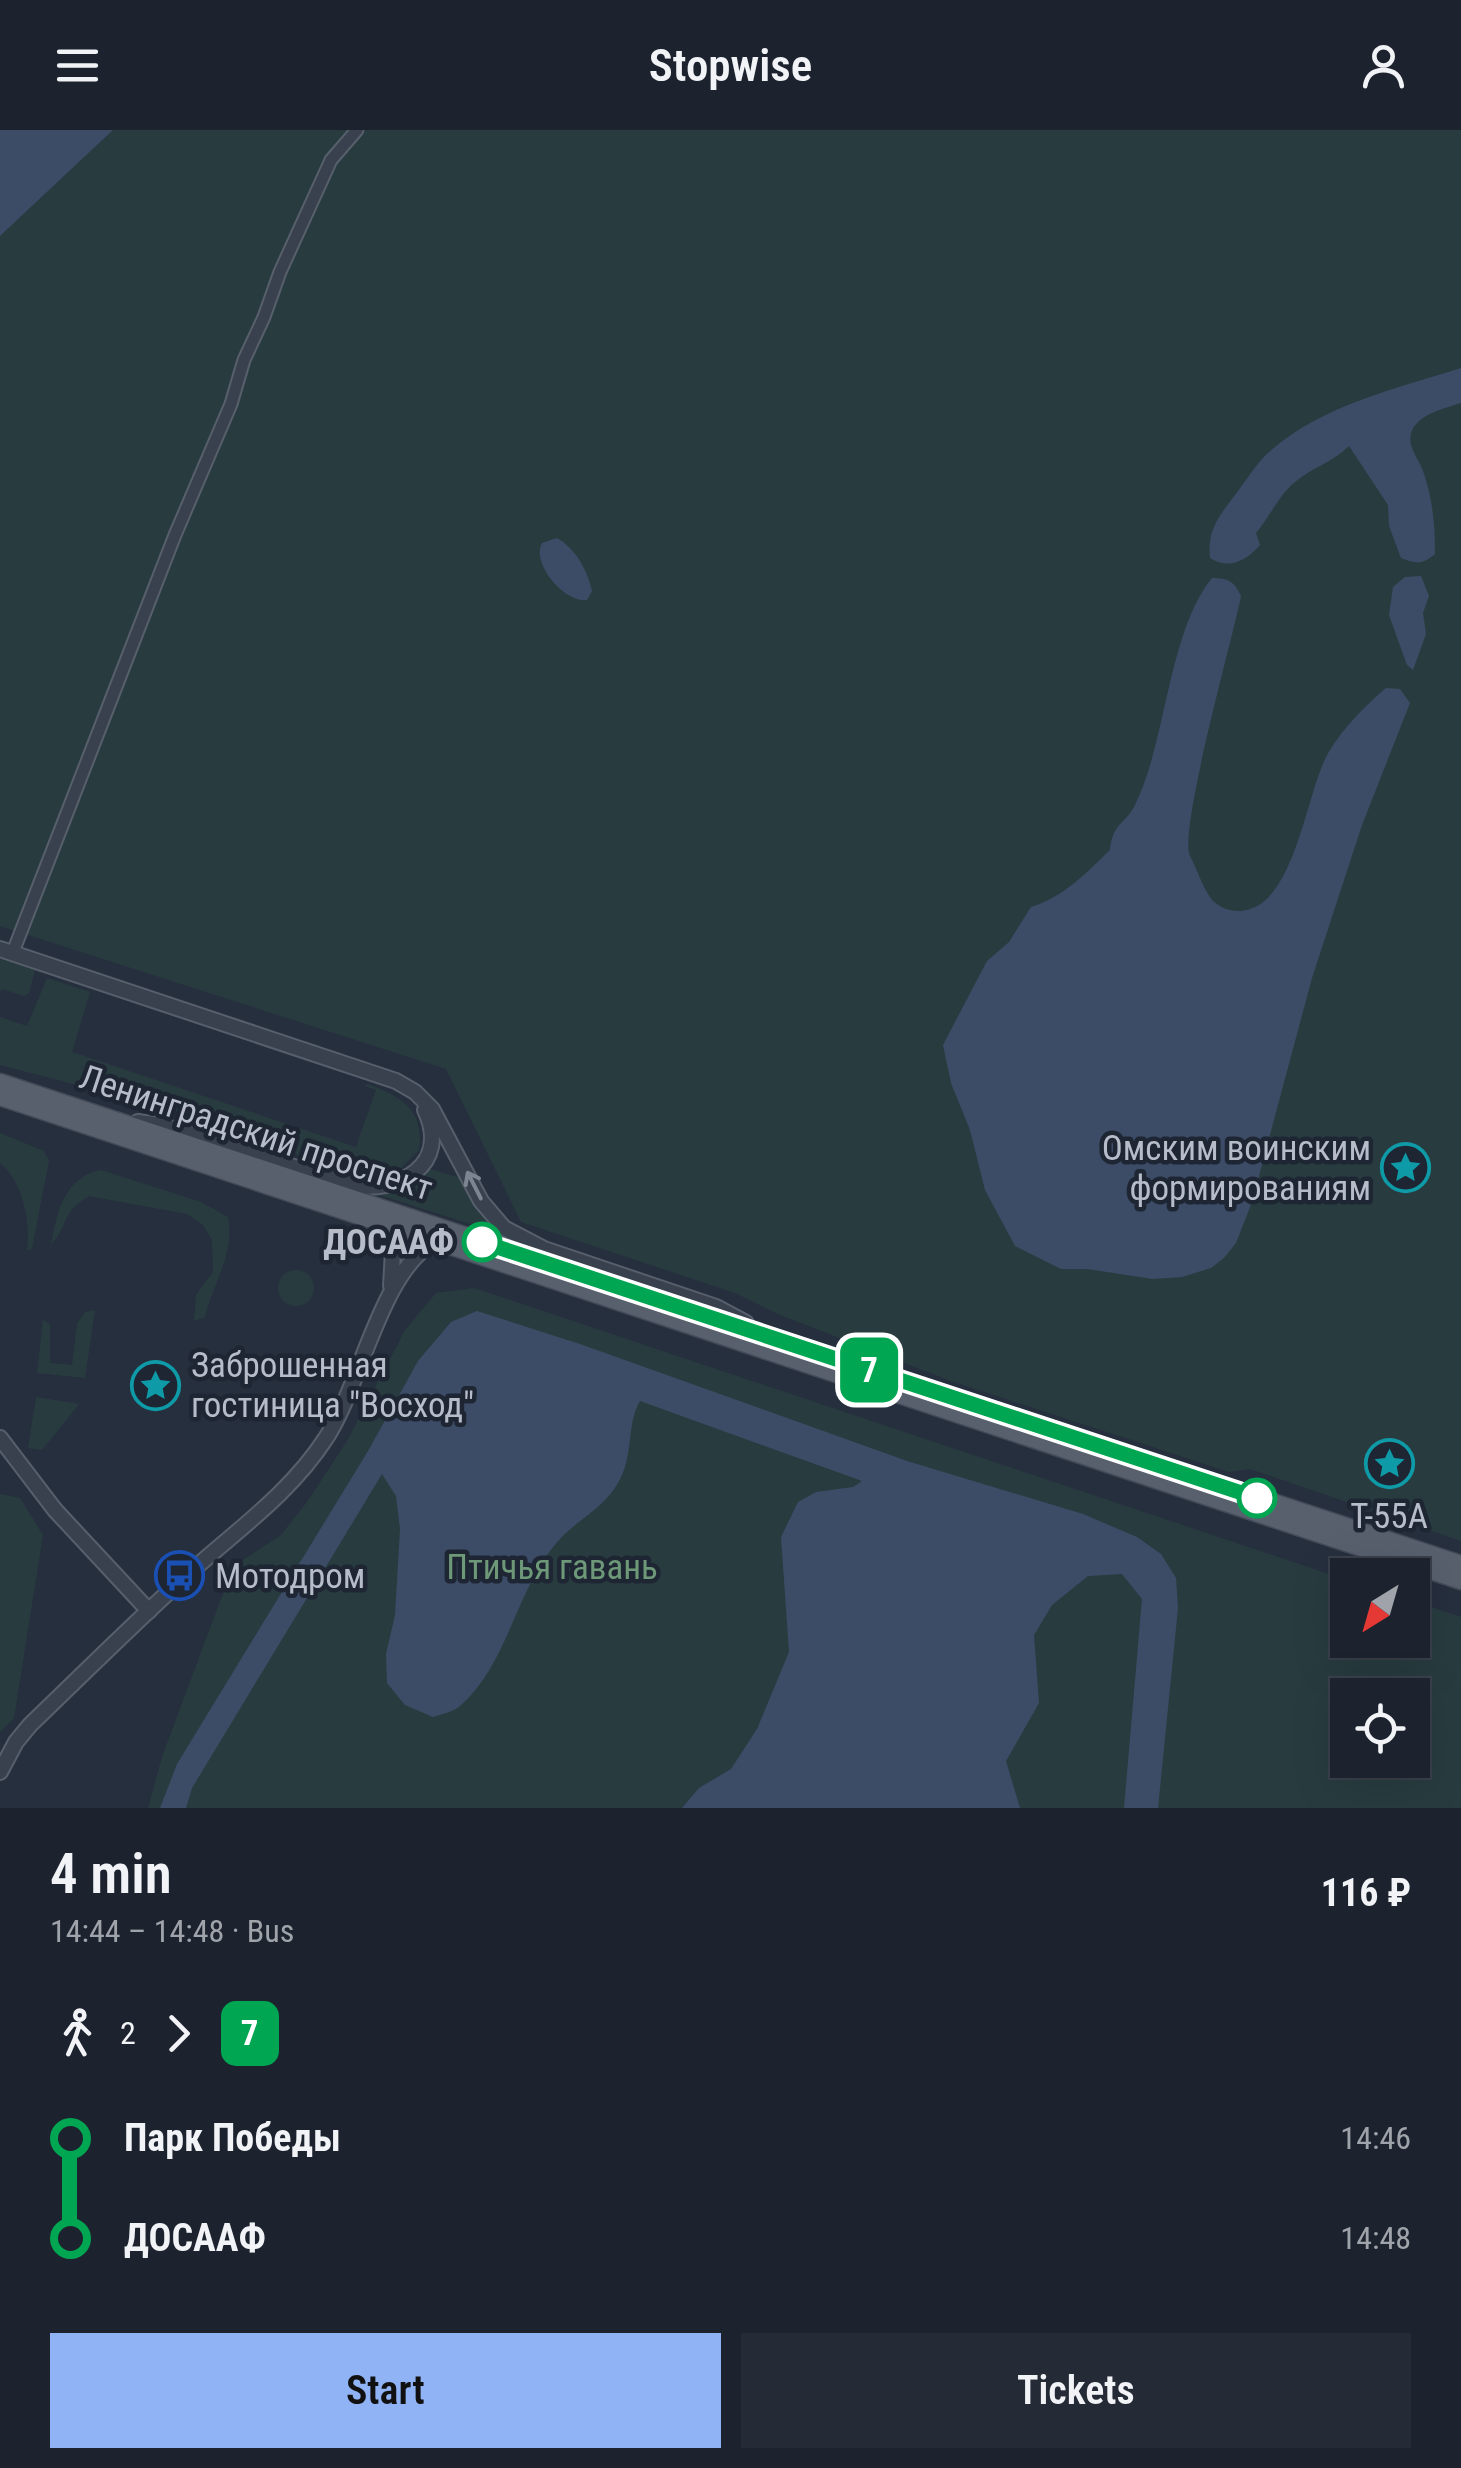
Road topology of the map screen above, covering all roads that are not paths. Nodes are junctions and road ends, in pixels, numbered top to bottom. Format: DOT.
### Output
graph roads {
  1 [pos="357,130"];
  2 [pos="6,951"];
  3 [pos="0,1082"];
  4 [pos="406,1087"];
  5 [pos="0,1096"];
  6 [pos="108,1118"];
  7 [pos="386,1224"];
  8 [pos="436,1241"];
  9 [pos="391,1291"];
  10 [pos="771,1337"];
  11 [pos="0,1438"];
  12 [pos="1461,1565"];
  13 [pos="1461,1580"];
  14 [pos="149,1611"];
  15 [pos="0,1772"];
  1 -- 2 [label="street"];
  2 -- 4 [label="street"];
  3 -- 6 [label="main road, Ленинградский проспект"];
  4 -- 6 [label="street"];
  10 -- 4 [label="street, one-way"];
  5 -- 7 [label="main road, Ленинградский проспект"];
  6 -- 10 [label="main road, Ленинградский проспект"];
  7 -- 8 [label="main road, Ленинградский проспект"];
  7 -- 9 [label="street"];
  8 -- 9 [label="street"];
  8 -- 13 [label="main road, Ленинградский проспект"];
  9 -- 14 [label="street"];
  10 -- 12 [label="main road, Ленинградский проспект"];
  11 -- 14 [label="street"];
  14 -- 15 [label="street"];
}
